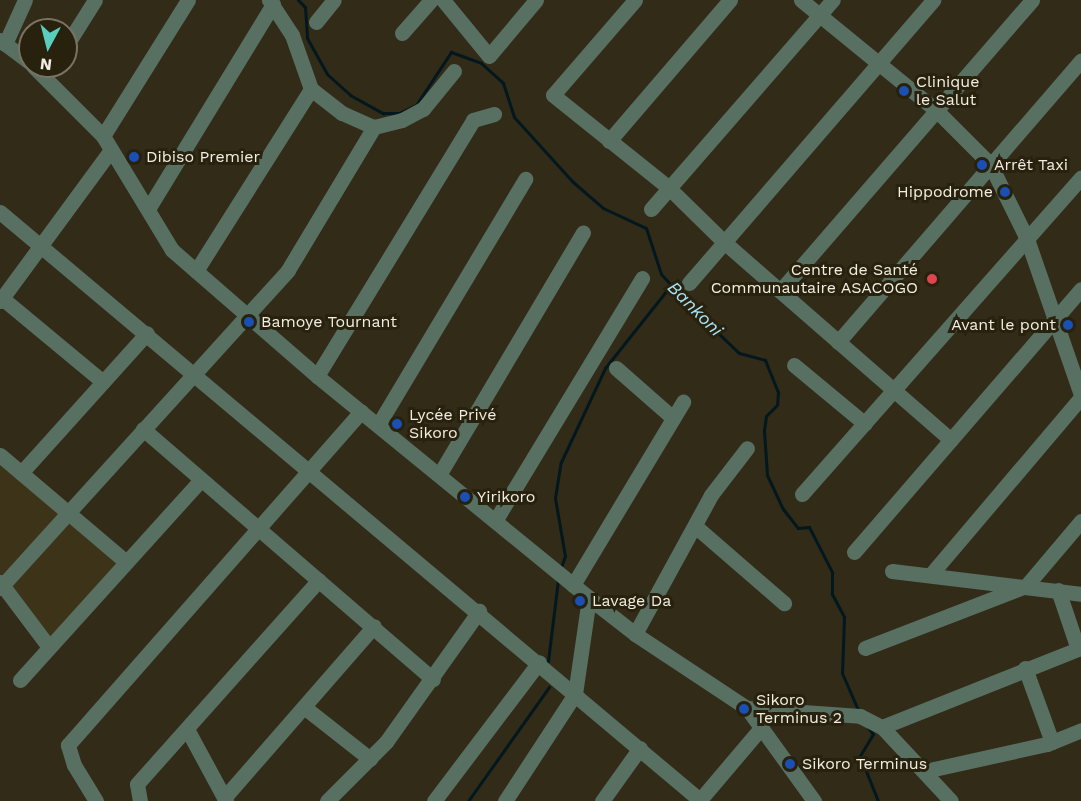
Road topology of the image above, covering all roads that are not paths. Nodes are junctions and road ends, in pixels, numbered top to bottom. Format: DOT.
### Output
graph roads {
  1 [pos="25,0"];
  2 [pos="94,0"];
  3 [pos="188,0"];
  4 [pos="334,0"];
  5 [pos="431,0"];
  6 [pos="443,0"];
  7 [pos="536,0"];
  8 [pos="636,0"];
  9 [pos="730,0"];
  10 [pos="801,0"];
  11 [pos="833,0"];
  12 [pos="933,0"];
  13 [pos="1032,0"];
  14 [pos="271,2"];
  15 [pos="819,16"];
  16 [pos="316,22"];
  17 [pos="78,26"];
  18 [pos="402,33"];
  19 [pos="2,42"];
  20 [pos="18,54"];
  21 [pos="1081,60"];
  22 [pos="878,64"];
  23 [pos="453,71"];
  24 [pos="57,78"];
  25 [pos="311,89"];
  26 [pos="936,110"];
  27 [pos="494,114"];
  28 [pos="374,127"];
  29 [pos="103,136"];
  30 [pos="609,141"];
  31 [pos="111,150"];
  32 [pos="990,164"];
  33 [pos="1081,178"];
  34 [pos="525,179"];
  35 [pos="669,188"];
  36 [pos="148,209"];
  37 [pos="651,209"];
  38 [pos="0,212"];
  39 [pos="583,232"];
  40 [pos="1027,239"];
  41 [pos="724,242"];
  42 [pos="41,246"];
  43 [pos="196,271"];
  44 [pos="642,278"];
  45 [pos="689,283"];
  46 [pos="1081,289"];
  47 [pos="780,291"];
  48 [pos="1,299"];
  49 [pos="247,315"];
  50 [pos="1055,319"];
  51 [pos="147,333"];
  52 [pos="838,342"];
  53 [pos="794,365"];
  54 [pos="615,368"];
  55 [pos="195,373"];
  56 [pos="317,376"];
  57 [pos="103,382"];
  58 [pos="894,390"];
  59 [pos="1081,396"];
  60 [pos="683,402"];
  61 [pos="361,411"];
  62 [pos="673,418"];
  63 [pos="865,424"];
  64 [pos="378,425"];
  65 [pos="143,429"];
  66 [pos="951,440"];
  67 [pos="747,448"];
  68 [pos="0,456"];
  69 [pos="311,470"];
  70 [pos="21,474"];
  71 [pos="439,475"];
  72 [pos="201,480"];
  73 [pos="802,494"];
  74 [pos="68,513"];
  75 [pos="495,521"];
  76 [pos="1081,521"];
  77 [pos="694,526"];
  78 [pos="259,529"];
  79 [pos="854,552"];
  80 [pos="126,562"];
  81 [pos="892,571"];
  82 [pos="932,573"];
  83 [pos="319,580"];
  84 [pos="1,585"];
  85 [pos="573,585"];
  86 [pos="1026,586"];
  87 [pos="1058,590"];
  88 [pos="1081,594"];
  89 [pos="589,598"];
  90 [pos="784,603"];
  91 [pos="479,611"];
  92 [pos="374,626"];
  93 [pos="635,634"];
  94 [pos="49,647"];
  95 [pos="865,648"];
  96 [pos="1079,649"];
  97 [pos="539,662"];
  98 [pos="1024,668"];
  99 [pos="433,679"];
  100 [pos="20,680"];
  101 [pos="575,694"];
  102 [pos="304,707"];
  103 [pos="747,708"];
  104 [pos="882,727"];
  105 [pos="761,728"];
  106 [pos="187,729"];
  107 [pos="1081,730"];
  108 [pos="1052,742"];
  109 [pos="640,748"];
  110 [pos="370,759"];
  111 [pos="925,771"];
  112 [pos="225,799"];
  113 [pos="96,801"];
  114 [pos="140,801"];
  115 [pos="327,801"];
  116 [pos="434,801"];
  117 [pos="505,801"];
  118 [pos="602,801"];
  119 [pos="700,801"];
  120 [pos="814,801"];
  121 [pos="951,801"];
  1 -- 19 [label="street"];
  2 -- 17 [label="street"];
  3 -- 29 [label="street"];
  4 -- 16 [label="street"];
  5 -- 18 [label="street"];
  6 -- 7 [label="street"];
  8 -- 30 [label="street"];
  9 -- 30 [label="street"];
  10 -- 15 [label="street"];
  11 -- 15 [label="street"];
  12 -- 22 [label="street"];
  13 -- 26 [label="street"];
  14 -- 25 [label="street"];
  14 -- 36 [label="street"];
  15 -- 22 [label="street"];
  15 -- 35 [label="street"];
  19 -- 20 [label="street"];
  21 -- 32 [label="street"];
  22 -- 26 [label="street"];
  22 -- 41 [label="street"];
  23 -- 28 [label="street"];
  24 -- 29 [label="street"];
  25 -- 28 [label="street"];
  25 -- 43 [label="street"];
  26 -- 32 [label="street"];
  26 -- 47 [label="street"];
  27 -- 56 [label="street"];
  28 -- 49 [label="street"];
  29 -- 31 [label="street"];
  30 -- 35 [label="street"];
  31 -- 36 [label="street"];
  31 -- 42 [label="street"];
  32 -- 40 [label="street"];
  32 -- 52 [label="street"];
  33 -- 40 [label="street"];
  34 -- 64 [label="street"];
  35 -- 37 [label="street"];
  35 -- 41 [label="street"];
  36 -- 43 [label="street"];
  38 -- 42 [label="street"];
  39 -- 71 [label="street"];
  40 -- 50 [label="street"];
  40 -- 58 [label="street"];
  41 -- 45 [label="street"];
  41 -- 47 [label="street"];
  42 -- 48 [label="street"];
  42 -- 51 [label="street"];
  43 -- 49 [label="street"];
  44 -- 75 [label="street"];
  46 -- 50 [label="street"];
  47 -- 52 [label="street"];
  48 -- 57 [label="street"];
  49 -- 55 [label="street"];
  49 -- 56 [label="street"];
  50 -- 59 [label="street"];
  50 -- 66 [label="street"];
  51 -- 55 [label="street"];
  51 -- 57 [label="street"];
  52 -- 58 [label="street"];
  53 -- 63 [label="street"];
  54 -- 62 [label="street"];
  55 -- 65 [label="street"];
  55 -- 69 [label="street"];
  56 -- 61 [label="street"];
  57 -- 70 [label="street"];
  58 -- 63 [label="street"];
  58 -- 66 [label="street"];
  59 -- 82 [label="street"];
  60 -- 62 [label="street"];
  61 -- 64 [label="street"];
  61 -- 69 [label="street"];
  62 -- 85 [label="street"];
  63 -- 73 [label="street"];
  64 -- 71 [label="street"];
  65 -- 72 [label="street"];
  65 -- 74 [label="street"];
  66 -- 79 [label="street"];
  67 -- 77 [label="street"];
  68 -- 70 [label="street"];
  69 -- 78 [label="street"];
  69 -- 91 [label="street"];
  70 -- 74 [label="street"];
  71 -- 75 [label="street"];
  72 -- 78 [label="street"];
  72 -- 80 [label="street"];
  74 -- 80 [label="street"];
  74 -- 84 [label="street"];
  75 -- 85 [label="street"];
  76 -- 86 [label="street"];
  77 -- 90 [label="street"];
  77 -- 93 [label="street"];
  78 -- 83 [label="street"];
  78 -- 113 [label="street"];
  80 -- 94 [label="street"];
  81 -- 82 [label="street"];
  82 -- 86 [label="street"];
  83 -- 92 [label="street"];
  83 -- 106 [label="street"];
  84 -- 94 [label="street"];
  85 -- 89 [label="street"];
  86 -- 87 [label="street"];
  86 -- 95 [label="street"];
  87 -- 88 [label="street"];
  87 -- 96 [label="street"];
  89 -- 93 [label="street"];
  89 -- 101 [label="street"];
  91 -- 97 [label="street"];
  91 -- 99 [label="street"];
  92 -- 99 [label="street"];
  92 -- 102 [label="street"];
  93 -- 103 [label="street"];
  94 -- 100 [label="street"];
  96 -- 98 [label="street"];
  97 -- 101 [label="street"];
  97 -- 116 [label="street"];
  98 -- 104 [label="street"];
  98 -- 108 [label="street"];
  99 -- 110 [label="street"];
  101 -- 109 [label="street"];
  101 -- 117 [label="street"];
  102 -- 110 [label="street"];
  102 -- 112 [label="street"];
  103 -- 104 [label="street"];
  103 -- 105 [label="street"];
  104 -- 111 [label="street"];
  105 -- 119 [label="street"];
  105 -- 120 [label="street"];
  106 -- 112 [label="street"];
  106 -- 114 [label="street"];
  107 -- 108 [label="street"];
  108 -- 111 [label="street"];
  109 -- 118 [label="street"];
  109 -- 119 [label="street"];
  110 -- 115 [label="street"];
  111 -- 121 [label="street"];
}
